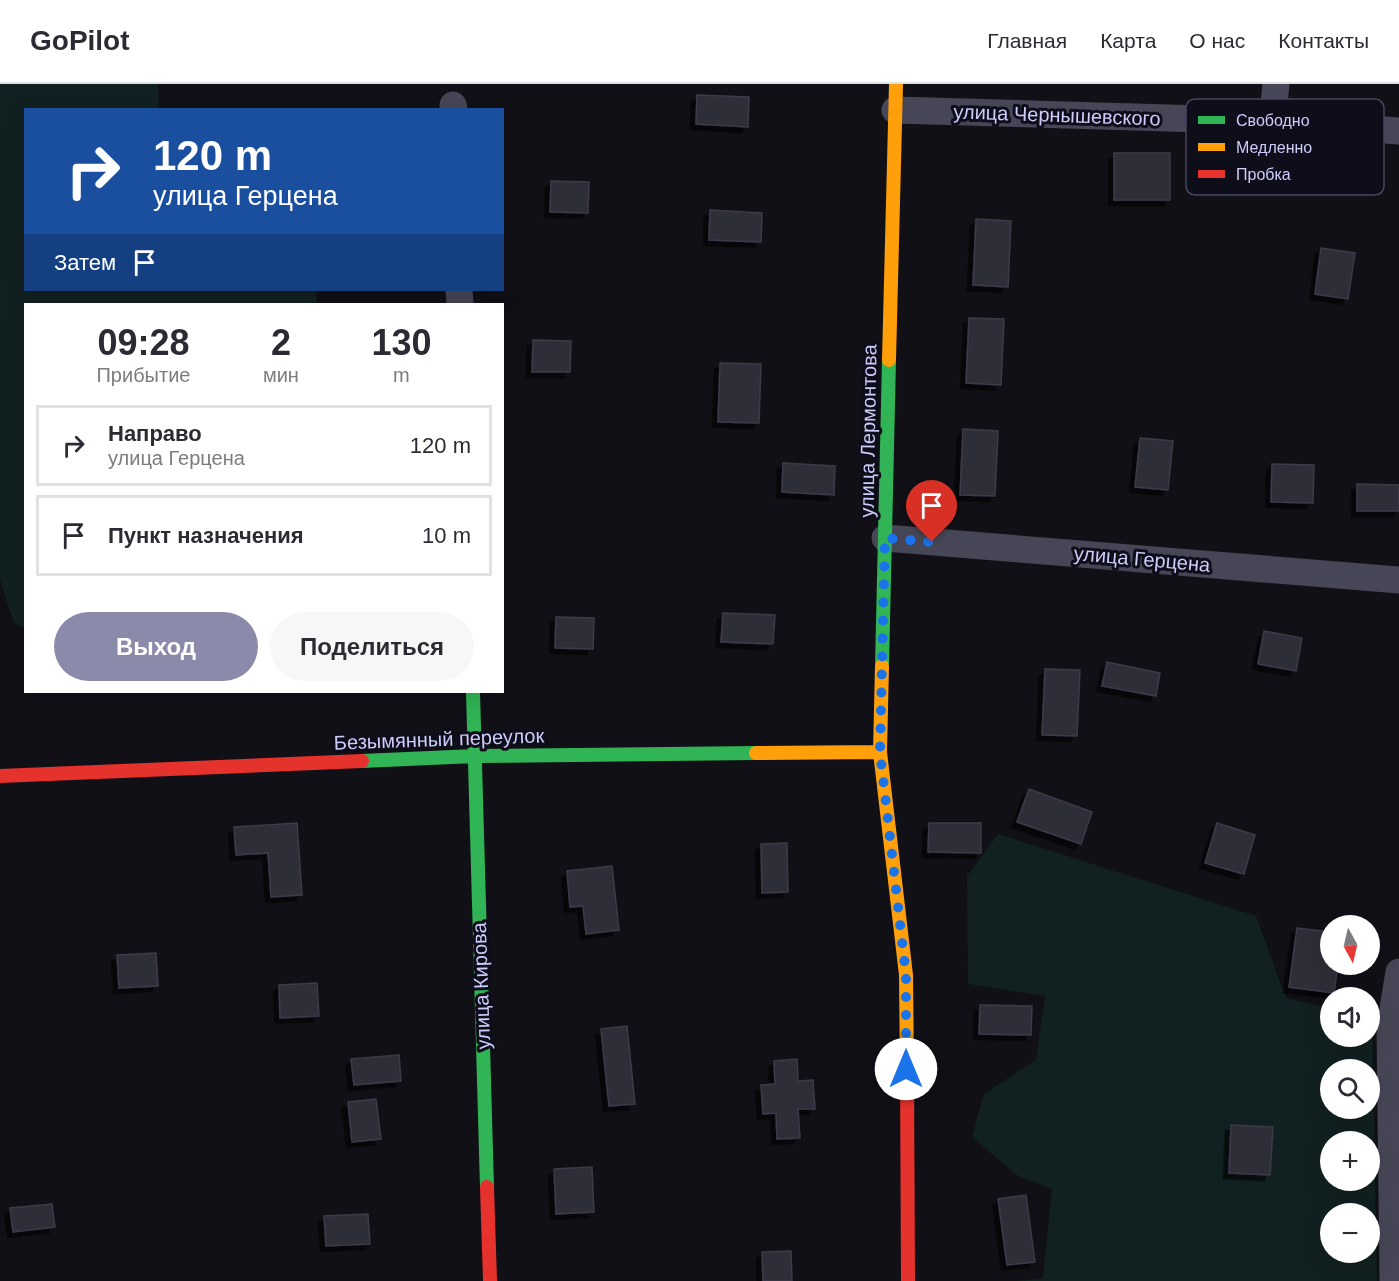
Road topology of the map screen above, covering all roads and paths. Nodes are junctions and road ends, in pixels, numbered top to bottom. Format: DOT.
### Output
graph roads {
  1 [pos="895,97"];
  2 [pos="1186,116"];
  3 [pos="1384,130"];
  4 [pos="1399,131"];
  5 [pos="885,538"];
  6 [pos="1399,580"];
  7 [pos="473,693"];
  8 [pos="880,752"];
  9 [pos="475,756"];
  10 [pos="0,776"];
  11 [pos="1399,972"];
  12 [pos="490,1281"];
  13 [pos="908,1281"];
  14 [pos="1393,1281"];
  1 -- 2 [label="street, улица Чернышевского"];
  1 -- 5 [label="street, улица Лермонтова"];
  3 -- 4 [label="street, улица Чернышевского"];
  5 -- 6 [label="street, улица Герцена"];
  5 -- 8 [label="street, улица Лермонтова"];
  7 -- 9 [label="street, улица Кирова"];
  8 -- 9 [label="street, Безымянный переулок"];
  8 -- 13 [label="street, улица Лермонтова"];
  9 -- 10 [label="street, Безымянный переулок"];
  9 -- 12 [label="street, улица Кирова"];
  11 -- 14 [label="street"];
}
